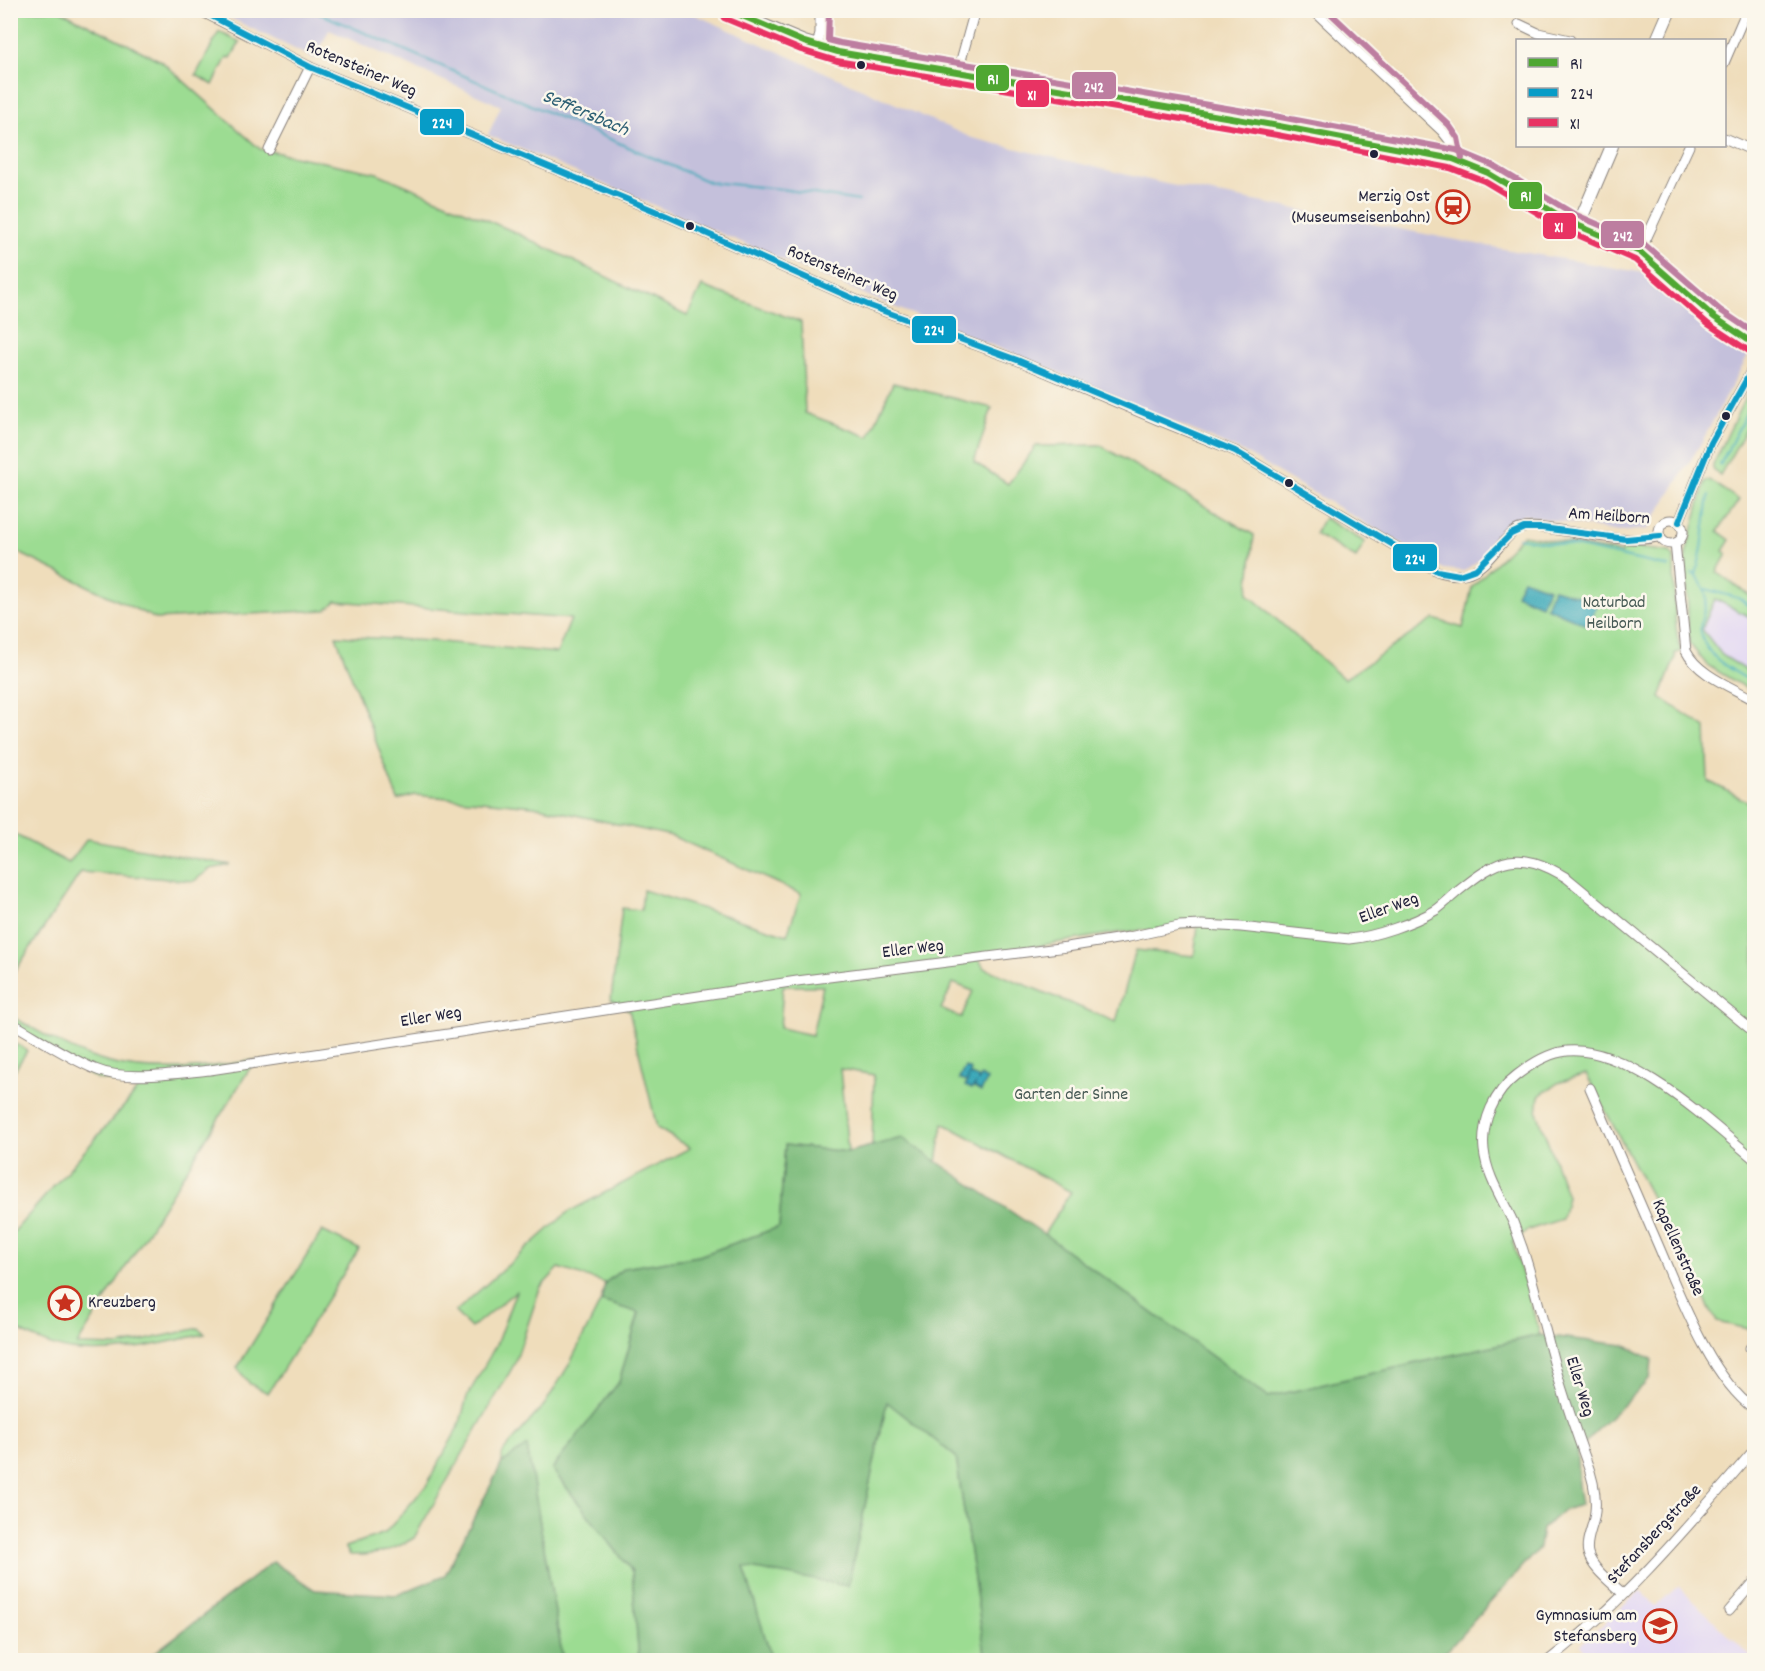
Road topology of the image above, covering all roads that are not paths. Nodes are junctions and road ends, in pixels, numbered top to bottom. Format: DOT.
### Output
graph roads {
  1 [pos="199,10"];
  2 [pos="727,10"];
  3 [pos="820,10"];
  4 [pos="975,10"];
  5 [pos="1312,10"];
  6 [pos="1670,10"];
  7 [pos="1748,13"];
  8 [pos="1519,24"];
  9 [pos="1565,39"];
  10 [pos="1657,39"];
  11 [pos="817,46"];
  12 [pos="1726,61"];
  13 [pos="310,67"];
  14 [pos="958,71"];
  15 [pos="1726,138"];
  16 [pos="1612,147"];
  17 [pos="1689,147"];
  18 [pos="269,150"];
  19 [pos="1755,151"];
  20 [pos="1453,159"];
  21 [pos="1578,226"];
  22 [pos="1641,252"];
  23 [pos="1755,344"];
  24 [pos="1755,366"];
  25 [pos="1678,522"];
  26 [pos="1660,536"];
  27 [pos="1675,543"];
  28 [pos="1465,575"];
  29 [pos="1755,700"];
  30 [pos="10,1023"];
  31 [pos="1755,1032"];
  32 [pos="1590,1088"];
  33 [pos="1755,1159"];
  34 [pos="1755,1409"];
  35 [pos="1755,1450"];
  36 [pos="1755,1582"];
  37 [pos="1623,1594"];
  38 [pos="1729,1611"];
  39 [pos="1549,1660"];
  1 -- 13 [label="street, Rotensteiner Weg"];
  2 -- 11 [label="main road"];
  3 -- 11 [label="street"];
  4 -- 14 [label="street"];
  5 -- 20 [label="street"];
  6 -- 10 [label="main road"];
  7 -- 12 [label="street"];
  8 -- 9 [label="street"];
  11 -- 14 [label="main road"];
  13 -- 18 [label="street"];
  13 -- 28 [label="street, Rotensteiner Weg"];
  14 -- 20 [label="main road"];
  15 -- 19 [label="street"];
  16 -- 21 [label="main road"];
  17 -- 22 [label="street"];
  20 -- 21 [label="main road"];
  21 -- 22 [label="main road"];
  22 -- 23 [label="main road"];
  24 -- 25 [label="street"];
  25 -- 26 [label="street"];
  25 -- 27 [label="street"];
  26 -- 27 [label="street"];
  26 -- 28 [label="street, Am Heilborn"];
  27 -- 29 [label="street"];
  30 -- 31 [label="street, Eller Weg"];
  32 -- 34 [label="street, Kapellenstraße"];
  33 -- 37 [label="street, Eller Weg"];
  35 -- 37 [label="street, Stefansbergstraße"];
  36 -- 38 [label="street"];
  37 -- 39 [label="street, Stefansbergstraße"];
}
